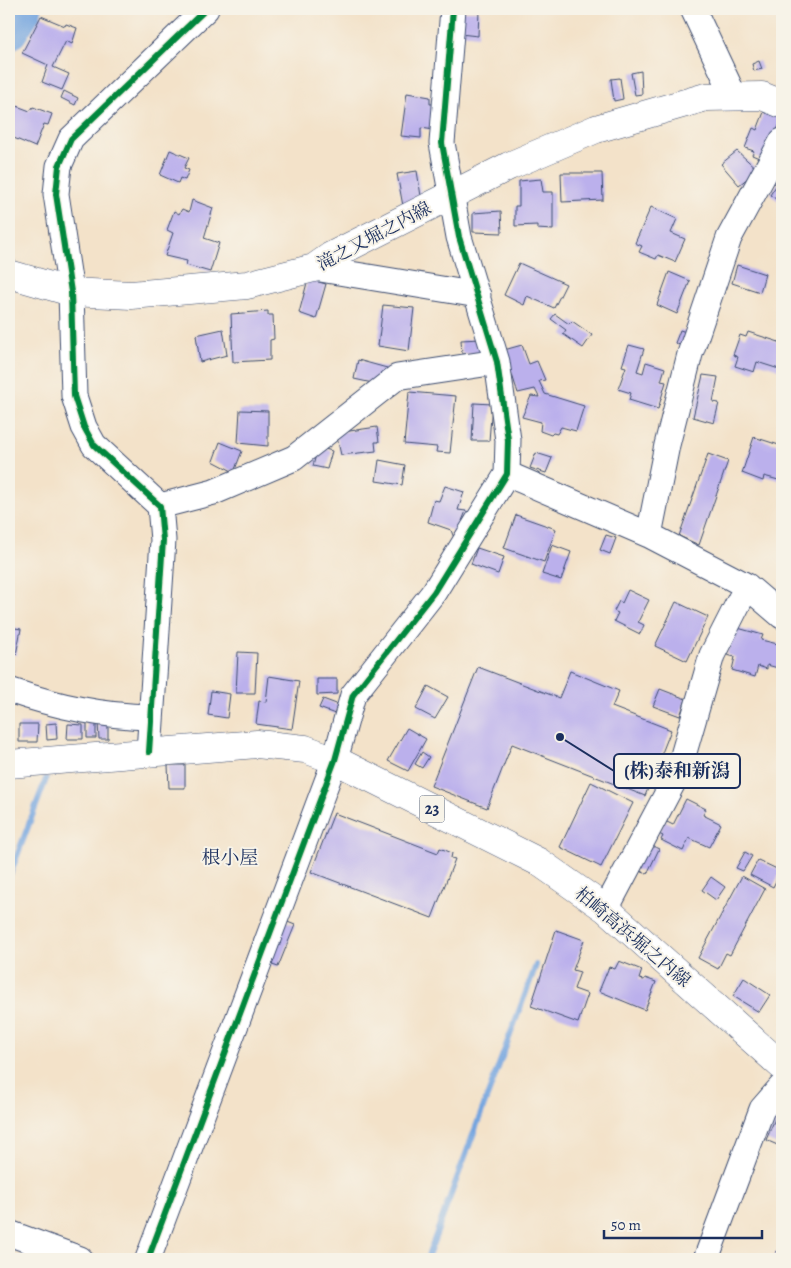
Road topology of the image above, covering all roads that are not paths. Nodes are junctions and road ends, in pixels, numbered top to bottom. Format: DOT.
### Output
graph roads {
  1 [pos="206,9"];
  2 [pos="453,9"];
  3 [pos="693,9"];
  4 [pos="734,96"];
  5 [pos="782,104"];
  6 [pos="782,141"];
  7 [pos="452,195"];
  8 [pos="314,268"];
  9 [pos="9,274"];
  10 [pos="71,292"];
  11 [pos="478,295"];
  12 [pos="497,362"];
  13 [pos="507,474"];
  14 [pos="160,506"];
  15 [pos="649,535"];
  16 [pos="747,586"];
  17 [pos="782,616"];
  18 [pos="9,690"];
  19 [pos="150,717"];
  20 [pos="149,752"];
  21 [pos="335,760"];
  22 [pos="9,764"];
  23 [pos="606,910"];
  24 [pos="782,1066"];
  25 [pos="782,1086"];
  26 [pos="9,1233"];
  27 [pos="80,1259"];
  28 [pos="148,1259"];
  29 [pos="706,1259"];
  1 -- 10 [label="street"];
  2 -- 7 [label="street"];
  3 -- 4 [label="street"];
  4 -- 5 [label="main road, 滝之又堀之内線"];
  4 -- 7 [label="main road, 滝之又堀之内線"];
  6 -- 15 [label="street"];
  7 -- 8 [label="main road, 滝之又堀之内線"];
  7 -- 11 [label="street"];
  8 -- 10 [label="main road, 滝之又堀之内線"];
  8 -- 11 [label="street"];
  9 -- 10 [label="main road, 滝之又堀之内線"];
  10 -- 14 [label="street"];
  11 -- 12 [label="street"];
  12 -- 13 [label="street"];
  12 -- 14 [label="street"];
  13 -- 15 [label="street"];
  13 -- 21 [label="street"];
  14 -- 19 [label="street"];
  15 -- 16 [label="street"];
  16 -- 17 [label="street"];
  16 -- 23 [label="street"];
  18 -- 19 [label="street"];
  19 -- 20 [label="street"];
  20 -- 21 [label="main road, 柏崎高浜堀之内線 / 23"];
  20 -- 22 [label="main road, 柏崎高浜堀之内線 / 23"];
  21 -- 23 [label="main road, 柏崎高浜堀之内線 / 23"];
  21 -- 28 [label="street"];
  23 -- 24 [label="main road, 柏崎高浜堀之内線 / 23"];
  25 -- 29 [label="street"];
  26 -- 27 [label="street"];
}
